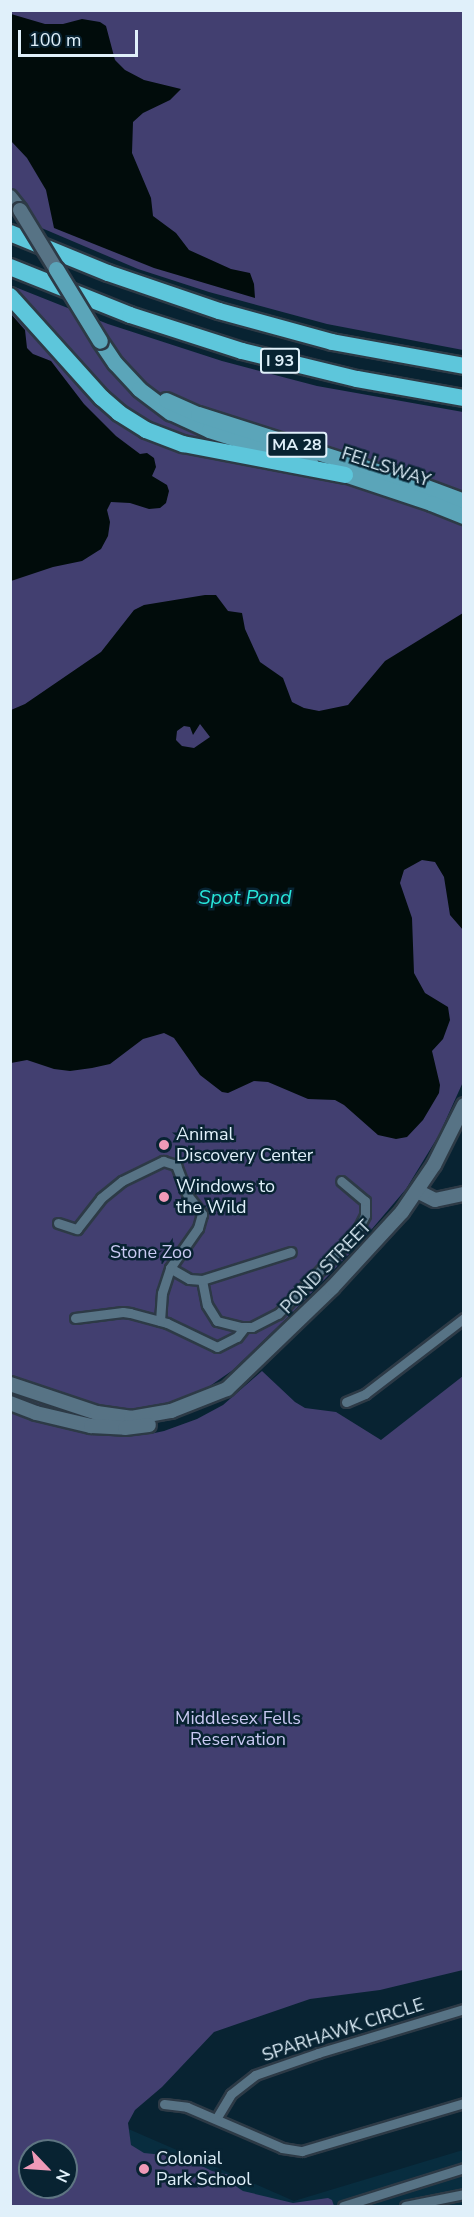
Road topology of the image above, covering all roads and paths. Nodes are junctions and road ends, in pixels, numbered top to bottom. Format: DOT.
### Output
graph roads {
  1 [pos="10,197"];
  2 [pos="10,232"];
  3 [pos="10,267"];
  4 [pos="56,269"];
  5 [pos="10,296"];
  6 [pos="464,366"];
  7 [pos="134,382"];
  8 [pos="464,398"];
  9 [pos="345,475"];
  10 [pos="464,501"];
  11 [pos="464,516"];
  12 [pos="464,1105"];
  13 [pos="341,1181"];
  14 [pos="417,1191"];
  15 [pos="464,1194"];
  16 [pos="58,1223"];
  17 [pos="291,1252"];
  18 [pos="170,1268"];
  19 [pos="202,1280"];
  20 [pos="75,1318"];
  21 [pos="464,1318"];
  22 [pos="160,1321"];
  23 [pos="244,1328"];
  24 [pos="10,1384"];
  25 [pos="218,1395"];
  26 [pos="346,1402"];
  27 [pos="10,1403"];
  28 [pos="464,2009"];
  29 [pos="464,2103"];
  30 [pos="164,2104"];
  31 [pos="216,2119"];
  32 [pos="464,2168"];
  33 [pos="464,2194"];
  34 [pos="343,2206"];
  35 [pos="405,2206"];
  1 -- 4 [label="main road, FELLSWAY / MA 28, bridge"];
  2 -- 6 [label="highway, I 93"];
  3 -- 8 [label="highway, I 93"];
  4 -- 7 [label="main road, FELLSWAY / MA 28, bridge"];
  5 -- 9 [label="highway"];
  7 -- 9 [label="main road, FELLSWAY / MA 28"];
  7 -- 10 [label="main road, FELLSWAY / MA 28"];
  9 -- 11 [label="main road, FELLSWAY / MA 28"];
  12 -- 14 [label="main road, POND STREET"];
  13 -- 23 [label="street"];
  14 -- 15 [label="main road"];
  14 -- 25 [label="main road, POND STREET"];
  16 -- 18 [label="street"];
  17 -- 19 [label="street"];
  18 -- 19 [label="street"];
  18 -- 22 [label="street"];
  19 -- 23 [label="street"];
  20 -- 22 [label="street"];
  21 -- 26 [label="street"];
  22 -- 23 [label="street"];
  24 -- 25 [label="main road, POND STREET"];
  25 -- 27 [label="main road, POND STREET"];
  28 -- 31 [label="street, SPARHAWK CIRCLE"];
  29 -- 31 [label="street"];
  30 -- 31 [label="street"];
  32 -- 34 [label="street"];
  33 -- 35 [label="street"];
}
